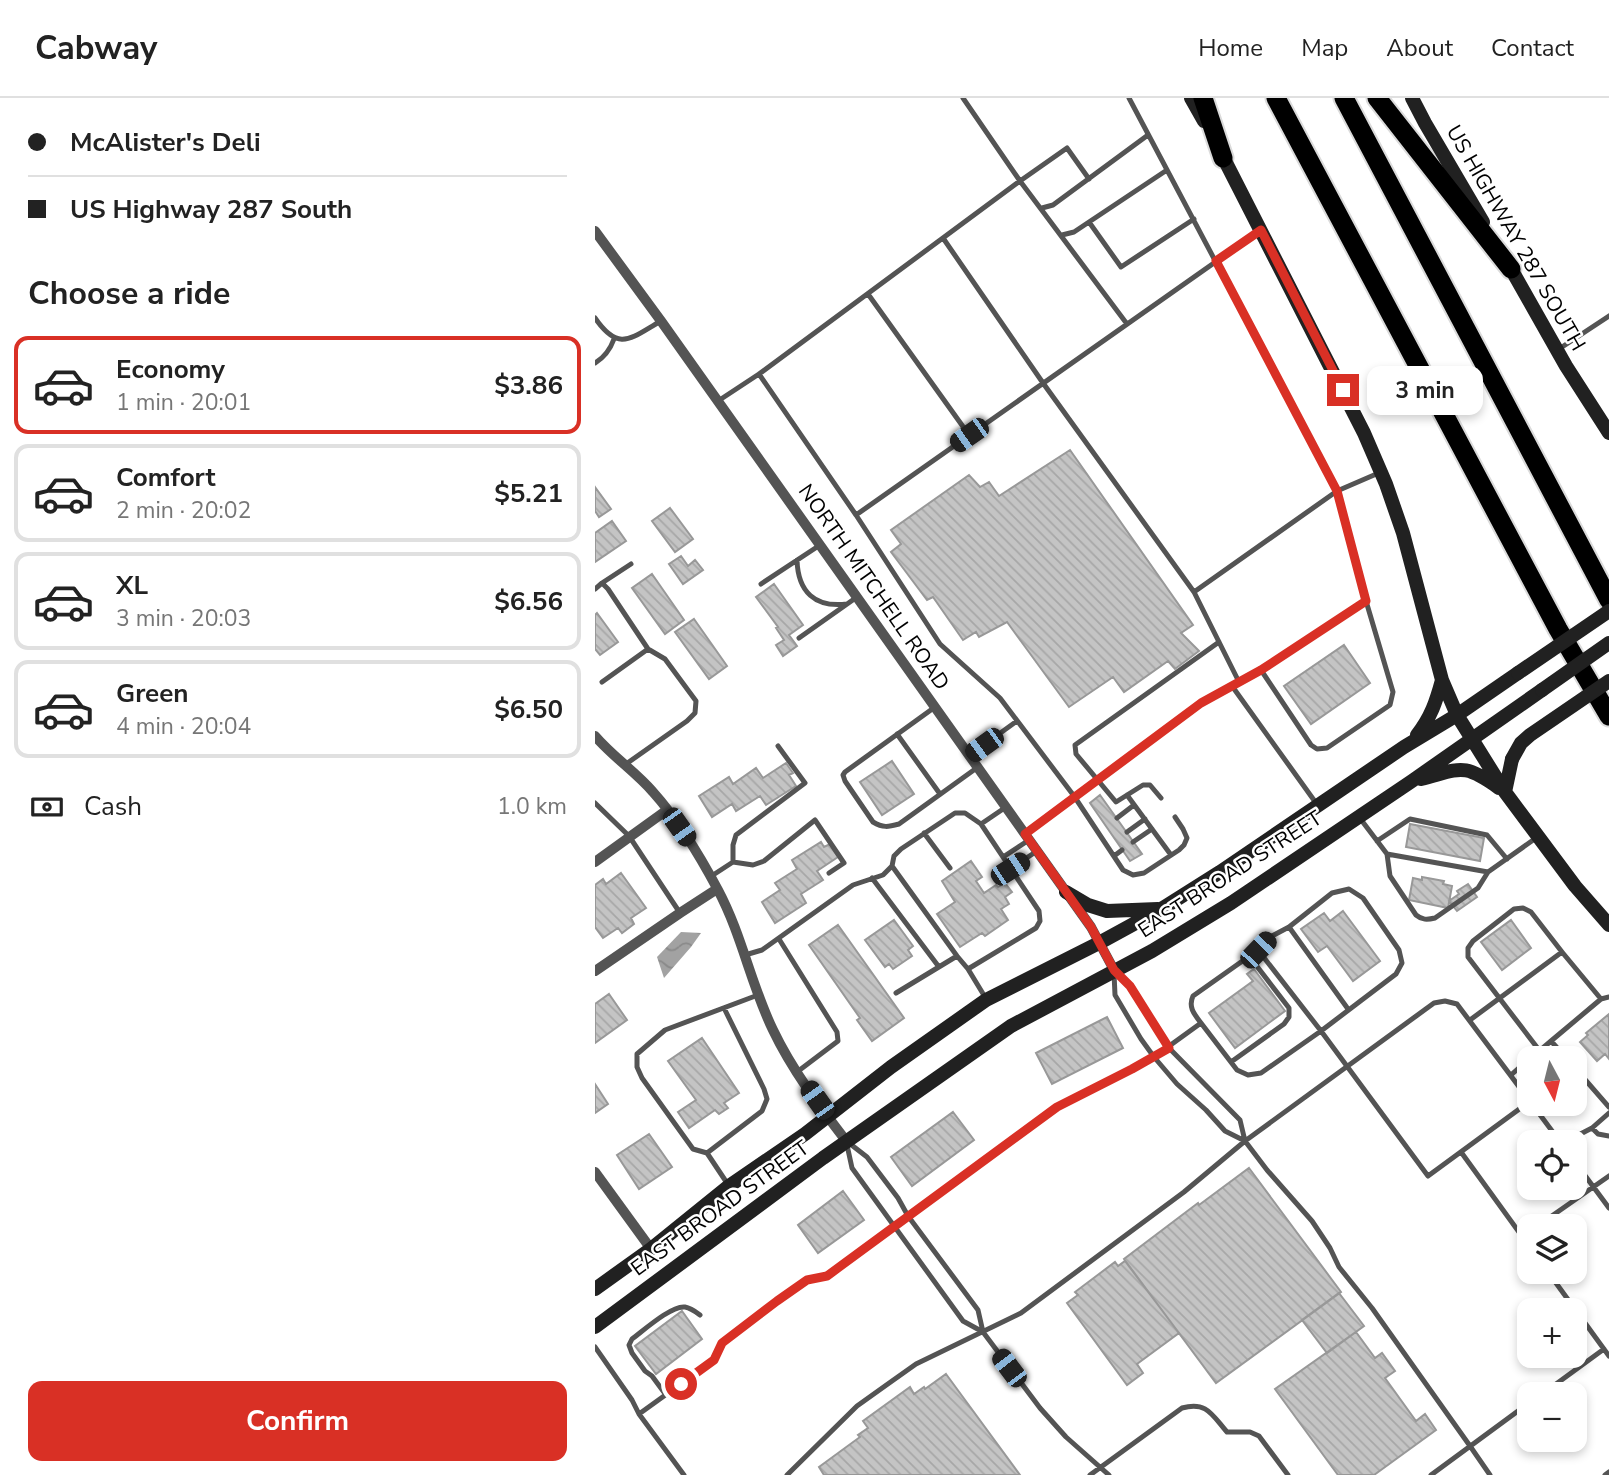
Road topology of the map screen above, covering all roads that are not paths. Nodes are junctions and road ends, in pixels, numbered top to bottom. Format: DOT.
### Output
graph roads {
  1 [pos="963,98"];
  2 [pos="1129,98"];
  3 [pos="1191,98"];
  4 [pos="1203,98"];
  5 [pos="1276,98"];
  6 [pos="1344,98"];
  7 [pos="1377,98"];
  8 [pos="1412,98"];
  9 [pos="1148,135"];
  10 [pos="1223,158"];
  11 [pos="1167,170"];
  12 [pos="1089,179"];
  13 [pos="1020,181"];
  14 [pos="1042,208"];
  15 [pos="1194,219"];
  16 [pos="1089,222"];
  17 [pos="1261,230"];
  18 [pos="595,231"];
  19 [pos="1062,235"];
  20 [pos="943,238"];
  21 [pos="1216,261"];
  22 [pos="1511,269"];
  23 [pos="868,294"];
  24 [pos="1609,316"];
  25 [pos="595,318"];
  26 [pos="661,321"];
  27 [pos="1127,324"];
  28 [pos="614,339"];
  29 [pos="1557,350"];
  30 [pos="595,363"];
  31 [pos="759,374"];
  32 [pos="1043,383"];
  33 [pos="718,401"];
  34 [pos="1609,433"];
  35 [pos="969,435"];
  36 [pos="1381,472"];
  37 [pos="1337,491"];
  38 [pos="856,515"];
  39 [pos="820,545"];
  40 [pos="797,561"];
  41 [pos="631,564"];
  42 [pos="602,583"];
  43 [pos="761,584"];
  44 [pos="595,589"];
  45 [pos="1193,592"];
  46 [pos="852,600"];
  47 [pos="1609,600"];
  48 [pos="1366,601"];
  49 [pos="1609,611"];
  50 [pos="799,638"];
  51 [pos="1219,642"];
  52 [pos="1609,643"];
  53 [pos="648,649"];
  54 [pos="1261,670"];
  55 [pos="1442,680"];
  56 [pos="1609,681"];
  57 [pos="602,682"];
  58 [pos="1239,682"];
  59 [pos="1232,686"];
  60 [pos="935,707"];
  61 [pos="1457,715"];
  62 [pos="1609,716"];
  63 [pos="1017,721"];
  64 [pos="897,734"];
  65 [pos="1472,737"];
  66 [pos="597,741"];
  67 [pos="1411,743"];
  68 [pos="778,746"];
  69 [pos="970,755"];
  70 [pos="625,765"];
  71 [pos="978,767"];
  72 [pos="1098,781"];
  73 [pos="1412,781"];
  74 [pos="1505,792"];
  75 [pos="940,794"];
  76 [pos="1127,795"];
  77 [pos="1074,796"];
  78 [pos="1161,799"];
  79 [pos="1116,802"];
  80 [pos="595,803"];
  81 [pos="1135,805"];
  82 [pos="1318,806"];
  83 [pos="1006,807"];
  84 [pos="1109,807"];
  85 [pos="667,810"];
  86 [pos="1097,814"];
  87 [pos="1358,816"];
  88 [pos="1175,817"];
  89 [pos="1117,818"];
  90 [pos="1089,819"];
  91 [pos="1145,819"];
  92 [pos="981,824"];
  93 [pos="1106,827"];
  94 [pos="1152,829"];
  95 [pos="1127,832"];
  96 [pos="924,833"];
  97 [pos="1098,833"];
  98 [pos="629,836"];
  99 [pos="1027,837"];
  100 [pos="1538,837"];
  101 [pos="1116,840"];
  102 [pos="1377,841"];
  103 [pos="1133,842"];
  104 [pos="1107,846"];
  105 [pos="1122,850"];
  106 [pos="1037,851"];
  107 [pos="1387,854"];
  108 [pos="1171,855"];
  109 [pos="1114,856"];
  110 [pos="1003,857"];
  111 [pos="1507,859"];
  112 [pos="595,862"];
  113 [pos="733,862"];
  114 [pos="892,866"];
  115 [pos="950,869"];
  116 [pos="1010,869"];
  117 [pos="1488,872"];
  118 [pos="829,873"];
  119 [pos="710,877"];
  120 [pos="872,878"];
  121 [pos="717,889"];
  122 [pos="1066,892"];
  123 [pos="1163,908"];
  124 [pos="680,913"];
  125 [pos="1609,925"];
  126 [pos="1289,927"];
  127 [pos="779,939"];
  128 [pos="1099,943"];
  129 [pos="1258,950"];
  130 [pos="1562,952"];
  131 [pos="745,956"];
  132 [pos="957,956"];
  133 [pos="1249,956"];
  134 [pos="939,967"];
  135 [pos="596,969"];
  136 [pos="968,969"];
  137 [pos="1114,970"];
  138 [pos="896,993"];
  139 [pos="758,995"];
  140 [pos="1609,997"];
  141 [pos="1499,998"];
  142 [pos="1601,999"];
  143 [pos="986,1000"];
  144 [pos="724,1008"];
  145 [pos="1348,1009"];
  146 [pos="1470,1020"];
  147 [pos="1201,1023"];
  148 [pos="1321,1031"];
  149 [pos="1551,1041"];
  150 [pos="1536,1046"];
  151 [pos="1544,1046"];
  152 [pos="1555,1046"];
  153 [pos="1169,1048"];
  154 [pos="1154,1056"];
  155 [pos="1231,1062"];
  156 [pos="1346,1067"];
  157 [pos="1517,1070"];
  158 [pos="797,1072"];
  159 [pos="1511,1075"];
  160 [pos="1587,1082"];
  161 [pos="1517,1084"];
  162 [pos="1609,1107"];
  163 [pos="1517,1111"];
  164 [pos="1609,1113"];
  165 [pos="1541,1116"];
  166 [pos="828,1117"];
  167 [pos="1592,1128"];
  168 [pos="1552,1130"];
  169 [pos="1587,1130"];
  170 [pos="1609,1136"];
  171 [pos="1245,1141"];
  172 [pos="847,1142"];
  173 [pos="1461,1152"];
  174 [pos="707,1153"];
  175 [pos="595,1172"];
  176 [pos="1609,1176"];
  177 [pos="1587,1179"];
  178 [pos="729,1186"];
  179 [pos="1593,1187"];
  180 [pos="1609,1208"];
  181 [pos="1555,1214"];
  182 [pos="908,1216"];
  183 [pos="894,1227"];
  184 [pos="1517,1228"];
  185 [pos="651,1249"];
  186 [pos="1557,1284"];
  187 [pos="595,1289"];
  188 [pos="700,1315"];
  189 [pos="595,1327"];
  190 [pos="983,1332"];
  191 [pos="595,1347"];
  192 [pos="1604,1349"];
  193 [pos="1609,1356"];
  194 [pos="1559,1382"];
  195 [pos="666,1395"];
  196 [pos="1517,1412"];
  197 [pos="639,1414"];
  198 [pos="1471,1446"];
  199 [pos="1100,1468"];
  200 [pos="684,1475"];
  201 [pos="787,1475"];
  202 [pos="1090,1475"];
  203 [pos="1109,1475"];
  204 [pos="1288,1475"];
  205 [pos="1431,1475"];
  206 [pos="1490,1475"];
  1 -- 13 [label="lane"];
  2 -- 9 [label="lane"];
  3 -- 10 [label="main road"];
  4 -- 10 [label="highway"];
  5 -- 62 [label="highway"];
  6 -- 47 [label="highway"];
  7 -- 22 [label="highway"];
  8 -- 22 [label="main road, US HIGHWAY 287 SOUTH"];
  9 -- 11 [label="lane"];
  9 -- 12 [label="lane"];
  10 -- 17 [label="main road"];
  11 -- 15 [label="lane"];
  11 -- 16 [label="lane"];
  12 -- 13 [label="lane"];
  12 -- 14 [label="lane"];
  13 -- 14 [label="lane"];
  13 -- 20 [label="lane"];
  14 -- 19 [label="lane"];
  15 -- 16 [label="lane"];
  15 -- 21 [label="lane"];
  16 -- 19 [label="lane"];
  17 -- 21 [label="lane"];
  17 -- 36 [label="main road"];
  18 -- 26 [label="street, NORTH MITCHELL ROAD"];
  19 -- 27 [label="lane"];
  20 -- 23 [label="lane"];
  20 -- 32 [label="lane"];
  21 -- 27 [label="lane"];
  21 -- 37 [label="lane"];
  22 -- 29 [label="main road, US HIGHWAY 287 SOUTH"];
  23 -- 31 [label="lane"];
  23 -- 35 [label="lane"];
  24 -- 29 [label="lane"];
  25 -- 28 [label="lane"];
  26 -- 28 [label="lane"];
  26 -- 33 [label="street, NORTH MITCHELL ROAD"];
  27 -- 32 [label="lane"];
  28 -- 30 [label="lane"];
  29 -- 34 [label="main road, US HIGHWAY 287 SOUTH"];
  31 -- 33 [label="lane"];
  31 -- 38 [label="lane"];
  32 -- 35 [label="lane"];
  32 -- 45 [label="lane"];
  33 -- 39 [label="street, NORTH MITCHELL ROAD"];
  35 -- 38 [label="lane"];
  36 -- 37 [label="lane"];
  36 -- 55 [label="main road"];
  37 -- 45 [label="lane"];
  37 -- 48 [label="lane"];
  38 -- 63 [label="lane"];
  39 -- 40 [label="lane"];
  39 -- 46 [label="street, NORTH MITCHELL ROAD"];
  40 -- 43 [label="lane"];
  40 -- 46 [label="lane"];
  41 -- 42 [label="lane"];
  42 -- 44 [label="lane"];
  42 -- 53 [label="lane"];
  45 -- 51 [label="lane"];
  46 -- 50 [label="lane"];
  46 -- 60 [label="street, NORTH MITCHELL ROAD"];
  48 -- 54 [label="lane"];
  48 -- 54 [label="lane"];
  49 -- 61 [label="main road, EAST BROAD STREET, bridge"];
  51 -- 58 [label="lane"];
  51 -- 72 [label="lane"];
  52 -- 65 [label="main road, EAST BROAD STREET, bridge"];
  53 -- 57 [label="lane"];
  53 -- 70 [label="lane"];
  54 -- 58 [label="lane"];
  55 -- 61 [label="main road"];
  55 -- 67 [label="main road"];
  56 -- 74 [label="main road, bridge"];
  58 -- 59 [label="lane"];
  59 -- 72 [label="lane"];
  59 -- 82 [label="lane"];
  60 -- 64 [label="lane"];
  60 -- 69 [label="street, NORTH MITCHELL ROAD"];
  61 -- 65 [label="main road"];
  61 -- 67 [label="main road, EAST BROAD STREET"];
  63 -- 69 [label="lane"];
  63 -- 77 [label="lane"];
  64 -- 75 [label="lane"];
  64 -- 75 [label="lane"];
  65 -- 73 [label="main road, EAST BROAD STREET"];
  65 -- 74 [label="main road"];
  66 -- 70 [label="street"];
  67 -- 82 [label="main road, EAST BROAD STREET"];
  68 -- 113 [label="lane"];
  69 -- 71 [label="street, NORTH MITCHELL ROAD"];
  70 -- 85 [label="street"];
  71 -- 75 [label="lane"];
  71 -- 83 [label="street, NORTH MITCHELL ROAD"];
  72 -- 77 [label="lane"];
  72 -- 79 [label="lane"];
  73 -- 74 [label="main road"];
  73 -- 87 [label="main road, EAST BROAD STREET"];
  74 -- 100 [label="main road"];
  76 -- 78 [label="lane"];
  76 -- 79 [label="lane"];
  76 -- 81 [label="lane"];
  77 -- 90 [label="lane"];
  77 -- 99 [label="lane"];
  79 -- 84 [label="lane"];
  80 -- 98 [label="lane"];
  81 -- 89 [label="lane"];
  81 -- 91 [label="lane"];
  82 -- 123 [label="main road, EAST BROAD STREET"];
  83 -- 92 [label="lane"];
  83 -- 99 [label="street, NORTH MITCHELL ROAD"];
  85 -- 98 [label="street"];
  85 -- 119 [label="street"];
  86 -- 90 [label="lane"];
  87 -- 102 [label="lane"];
  87 -- 137 [label="main road, EAST BROAD STREET"];
  88 -- 108 [label="lane"];
  90 -- 97 [label="lane"];
  91 -- 94 [label="lane"];
  91 -- 95 [label="lane"];
  92 -- 96 [label="lane"];
  92 -- 110 [label="lane"];
  93 -- 97 [label="lane"];
  94 -- 103 [label="lane"];
  94 -- 108 [label="lane"];
  96 -- 114 [label="lane"];
  96 -- 115 [label="lane"];
  97 -- 104 [label="lane"];
  98 -- 112 [label="street"];
  98 -- 124 [label="lane"];
  99 -- 106 [label="street, NORTH MITCHELL ROAD"];
  99 -- 110 [label="lane"];
  100 -- 111 [label="lane"];
  100 -- 125 [label="main road"];
  101 -- 104 [label="lane"];
  102 -- 107 [label="lane"];
  102 -- 111 [label="lane"];
  104 -- 109 [label="lane"];
  105 -- 109 [label="lane"];
  106 -- 116 [label="lane"];
  106 -- 122 [label="street, NORTH MITCHELL ROAD"];
  107 -- 117 [label="lane"];
  107 -- 117 [label="lane"];
  108 -- 109 [label="lane"];
  110 -- 116 [label="lane"];
  111 -- 117 [label="lane"];
  113 -- 118 [label="lane"];
  113 -- 119 [label="lane"];
  114 -- 120 [label="lane"];
  114 -- 132 [label="lane"];
  116 -- 136 [label="lane"];
  119 -- 121 [label="street"];
  120 -- 127 [label="lane"];
  120 -- 134 [label="lane"];
  121 -- 124 [label="street"];
  121 -- 131 [label="street"];
  122 -- 123 [label="main road"];
  122 -- 128 [label="street, NORTH MITCHELL ROAD"];
  123 -- 128 [label="main road, EAST BROAD STREET"];
  124 -- 135 [label="street"];
  126 -- 129 [label="lane"];
  126 -- 145 [label="lane"];
  126 -- 145 [label="lane"];
  127 -- 131 [label="lane"];
  127 -- 158 [label="lane"];
  128 -- 137 [label="street, NORTH MITCHELL ROAD"];
  128 -- 143 [label="main road, EAST BROAD STREET"];
  129 -- 133 [label="lane"];
  129 -- 148 [label="lane"];
  130 -- 141 [label="lane"];
  130 -- 141 [label="lane"];
  130 -- 142 [label="lane"];
  131 -- 139 [label="street"];
  132 -- 134 [label="lane"];
  132 -- 136 [label="lane"];
  133 -- 147 [label="lane"];
  133 -- 155 [label="lane"];
  134 -- 138 [label="lane"];
  136 -- 143 [label="lane"];
  137 -- 153 [label="lane"];
  137 -- 154 [label="lane"];
  137 -- 172 [label="main road, EAST BROAD STREET"];
  139 -- 144 [label="lane"];
  139 -- 158 [label="street"];
  140 -- 142 [label="lane"];
  141 -- 146 [label="lane"];
  141 -- 150 [label="lane"];
  142 -- 149 [label="lane"];
  143 -- 166 [label="main road, EAST BROAD STREET"];
  144 -- 174 [label="lane"];
  144 -- 174 [label="lane"];
  145 -- 148 [label="lane"];
  146 -- 156 [label="lane"];
  146 -- 159 [label="lane"];
  147 -- 153 [label="lane"];
  147 -- 155 [label="lane"];
  148 -- 155 [label="lane"];
  148 -- 156 [label="lane"];
  149 -- 151 [label="lane"];
  149 -- 152 [label="lane"];
  153 -- 154 [label="lane"];
  153 -- 171 [label="lane"];
  154 -- 171 [label="lane"];
  154 -- 182 [label="lane"];
  156 -- 171 [label="lane"];
  156 -- 173 [label="lane"];
  157 -- 159 [label="lane"];
  158 -- 166 [label="street"];
  159 -- 161 [label="lane"];
  160 -- 162 [label="lane"];
  163 -- 173 [label="lane"];
  164 -- 167 [label="lane"];
  165 -- 168 [label="lane"];
  166 -- 172 [label="street"];
  166 -- 178 [label="main road, EAST BROAD STREET"];
  167 -- 169 [label="lane"];
  167 -- 170 [label="lane"];
  171 -- 190 [label="lane"];
  171 -- 198 [label="lane"];
  172 -- 182 [label="lane"];
  172 -- 183 [label="lane"];
  172 -- 189 [label="main road, EAST BROAD STREET"];
  173 -- 184 [label="lane"];
  174 -- 178 [label="lane"];
  175 -- 185 [label="street"];
  176 -- 179 [label="lane"];
  177 -- 179 [label="lane"];
  178 -- 185 [label="main road, EAST BROAD STREET"];
  179 -- 180 [label="lane"];
  179 -- 181 [label="lane"];
  182 -- 183 [label="lane"];
  182 -- 190 [label="lane"];
  183 -- 190 [label="lane"];
  183 -- 195 [label="lane"];
  185 -- 187 [label="main road, EAST BROAD STREET"];
  186 -- 192 [label="lane"];
  188 -- 195 [label="lane"];
  190 -- 199 [label="lane"];
  190 -- 201 [label="lane"];
  191 -- 197 [label="lane"];
  192 -- 193 [label="lane"];
  192 -- 194 [label="lane"];
  195 -- 197 [label="lane"];
  196 -- 198 [label="lane"];
  197 -- 200 [label="lane"];
  198 -- 205 [label="lane"];
  198 -- 206 [label="lane"];
  199 -- 202 [label="lane"];
  199 -- 203 [label="lane"];
  199 -- 204 [label="lane"];
}
